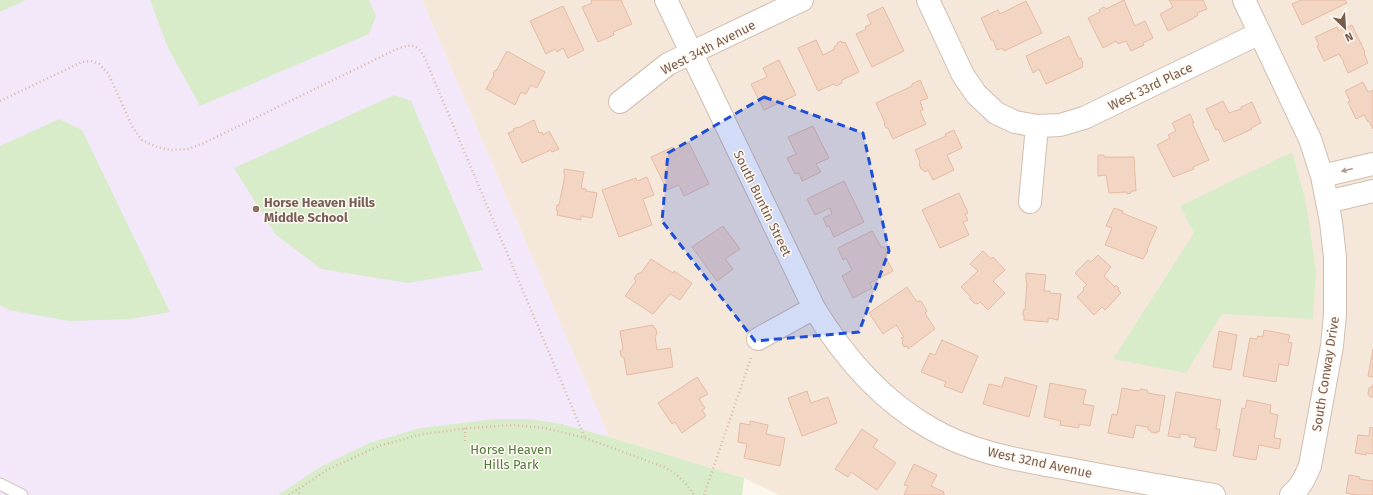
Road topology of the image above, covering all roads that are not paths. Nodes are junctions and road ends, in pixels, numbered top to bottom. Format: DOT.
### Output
graph roads {
  1 [pos="666,0"];
  2 [pos="802,0"];
  3 [pos="928,0"];
  4 [pos="1244,0"];
  5 [pos="1260,33"];
  6 [pos="691,53"];
  7 [pos="620,102"];
  8 [pos="1037,126"];
  9 [pos="1373,164"];
  10 [pos="1322,176"];
  11 [pos="1373,191"];
  12 [pos="1030,202"];
  13 [pos="1327,202"];
  14 [pos="814,308"];
  15 [pos="758,339"];
  16 [pos="881,392"];
  17 [pos="0,484"];
  18 [pos="22,495"];
  19 [pos="1214,495"];
  20 [pos="1291,495"];
  1 -- 6 [label="street, South Buntin Street"];
  2 -- 6 [label="street, West 34th Avenue"];
  3 -- 8 [label="street, West 33rd Place"];
  4 -- 5 [label="street, South Conway Drive"];
  5 -- 8 [label="street, West 33rd Place"];
  5 -- 10 [label="street, South Conway Drive"];
  6 -- 7 [label="street, West 34th Avenue"];
  6 -- 14 [label="street, South Buntin Street"];
  8 -- 12 [label="street"];
  9 -- 10 [label="street, one-way"];
  10 -- 13 [label="street, South Conway Drive"];
  11 -- 13 [label="street"];
  13 -- 20 [label="street, South Conway Drive"];
  14 -- 15 [label="street"];
  14 -- 16 [label="street, South Buntin Street"];
  16 -- 19 [label="street, West 32nd Avenue"];
  17 -- 18 [label="lane"];
}
